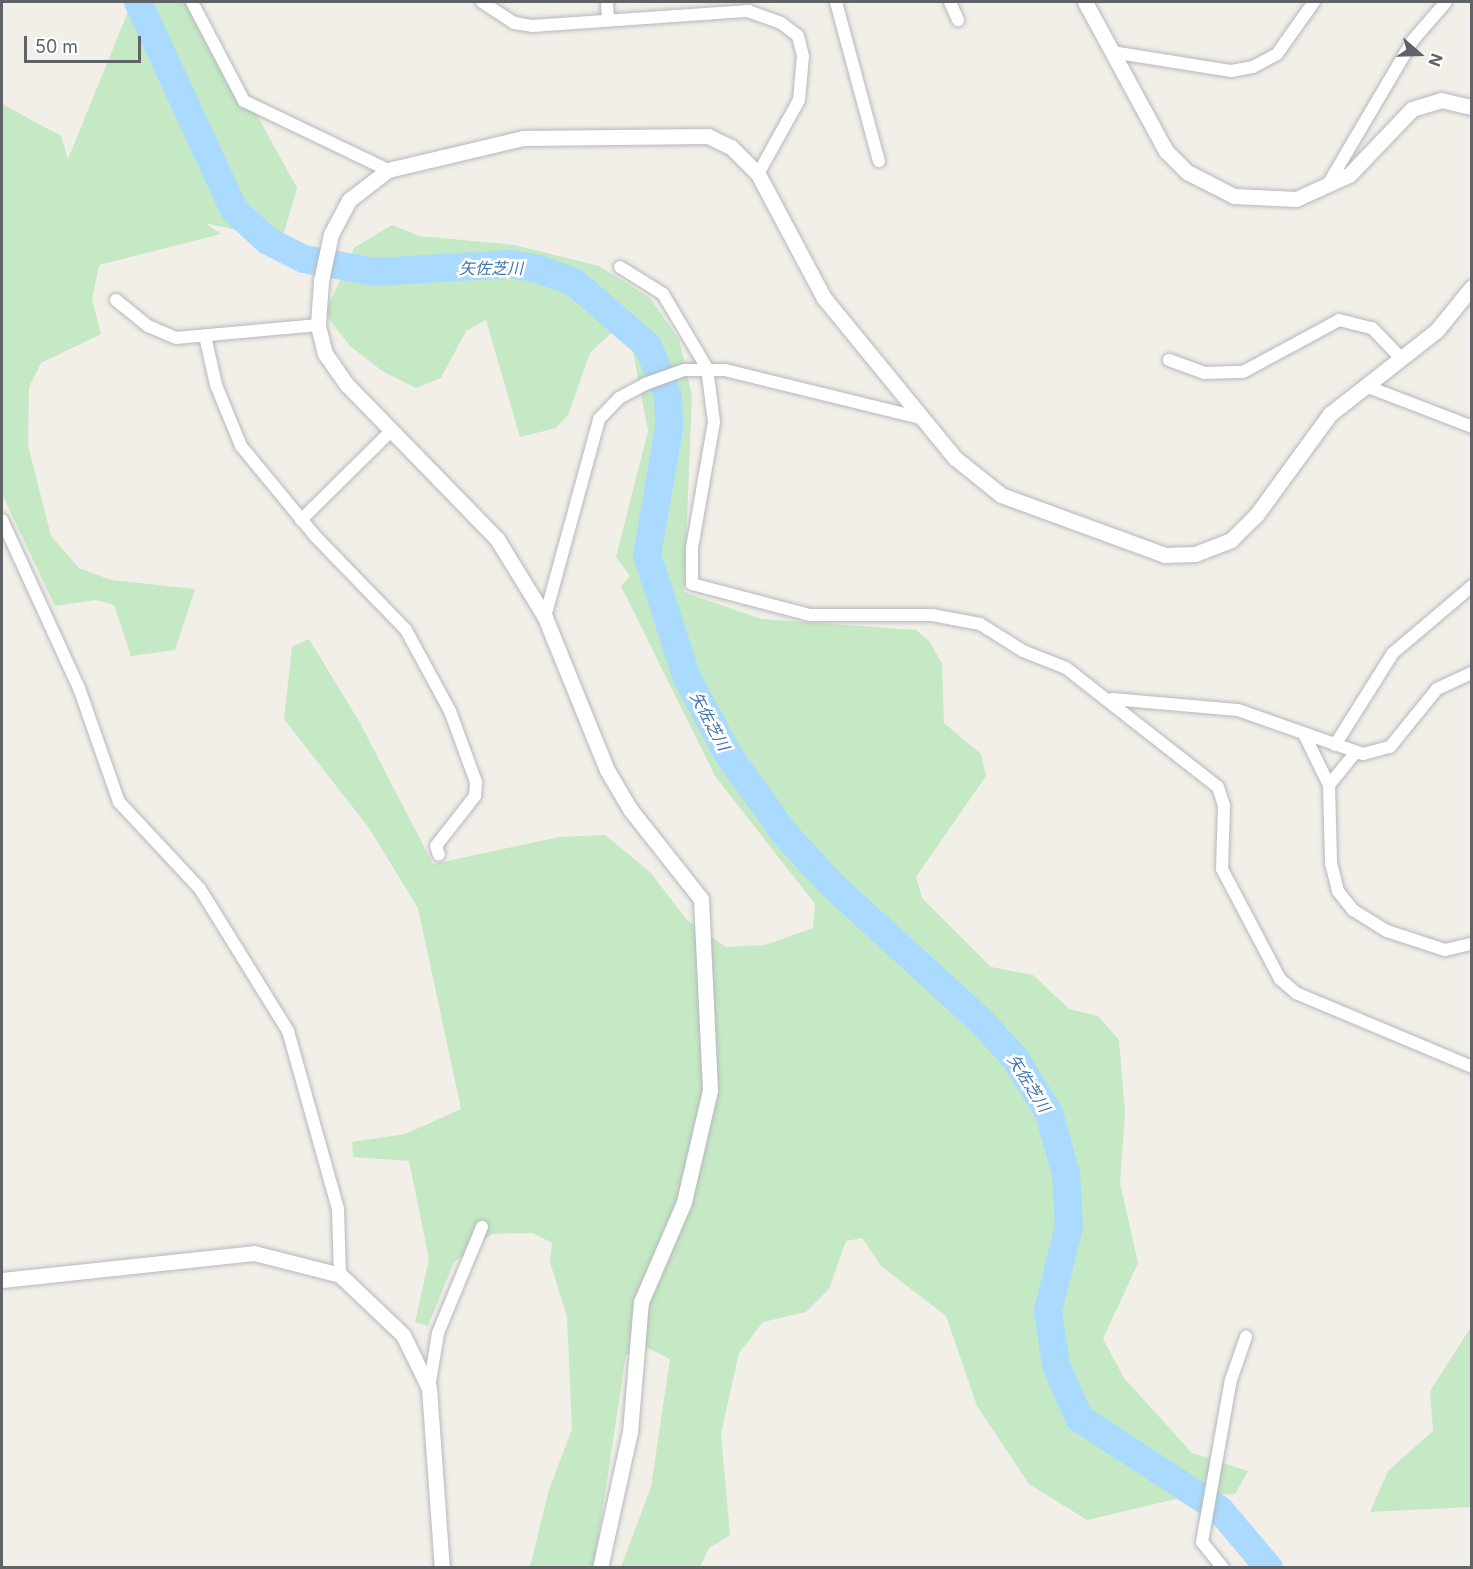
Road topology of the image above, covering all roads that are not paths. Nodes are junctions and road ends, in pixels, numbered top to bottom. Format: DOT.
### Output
graph roads {
  1 [pos="192,2"];
  2 [pos="482,2"];
  3 [pos="607,2"];
  4 [pos="836,2"];
  5 [pos="950,2"];
  6 [pos="1085,2"];
  7 [pos="1314,2"];
  8 [pos="1446,2"];
  9 [pos="750,6"];
  10 [pos="608,19"];
  11 [pos="958,20"];
  12 [pos="1113,52"];
  13 [pos="1472,107"];
  14 [pos="879,161"];
  15 [pos="388,170"];
  16 [pos="758,174"];
  17 [pos="1327,186"];
  18 [pos="620,267"];
  19 [pos="1472,287"];
  20 [pos="116,300"];
  21 [pos="318,325"];
  22 [pos="205,336"];
  23 [pos="1401,358"];
  24 [pos="1169,360"];
  25 [pos="707,368"];
  26 [pos="1366,386"];
  27 [pos="917,417"];
  28 [pos="1472,427"];
  29 [pos="392,430"];
  30 [pos="2,520"];
  31 [pos="301,520"];
  32 [pos="1472,586"];
  33 [pos="545,617"];
  34 [pos="1472,674"];
  35 [pos="1112,699"];
  36 [pos="1304,734"];
  37 [pos="1335,746"];
  38 [pos="1356,752"];
  39 [pos="1329,785"];
  40 [pos="439,855"];
  41 [pos="1472,944"];
  42 [pos="1472,1067"];
  43 [pos="482,1227"];
  44 [pos="340,1275"];
  45 [pos="2,1280"];
  46 [pos="1246,1337"];
  47 [pos="429,1388"];
  48 [pos="442,1568"];
  49 [pos="600,1568"];
  50 [pos="1223,1568"];
  1 -- 15 [label="street"];
  2 -- 10 [label="street"];
  3 -- 10 [label="street"];
  4 -- 14 [label="street"];
  5 -- 11 [label="street"];
  6 -- 12 [label="street"];
  7 -- 12 [label="street"];
  8 -- 17 [label="street"];
  9 -- 10 [label="street"];
  9 -- 16 [label="street"];
  12 -- 17 [label="street"];
  13 -- 17 [label="street"];
  15 -- 16 [label="street"];
  15 -- 21 [label="street"];
  16 -- 27 [label="street"];
  18 -- 25 [label="street"];
  19 -- 23 [label="street"];
  20 -- 22 [label="street"];
  21 -- 22 [label="street"];
  21 -- 29 [label="street"];
  22 -- 31 [label="street"];
  23 -- 24 [label="street"];
  23 -- 26 [label="street"];
  25 -- 27 [label="street"];
  25 -- 33 [label="street"];
  25 -- 35 [label="street"];
  26 -- 27 [label="street"];
  26 -- 28 [label="street"];
  29 -- 31 [label="street"];
  29 -- 33 [label="street"];
  30 -- 44 [label="street"];
  31 -- 40 [label="street"];
  32 -- 37 [label="street"];
  33 -- 49 [label="street"];
  34 -- 38 [label="street"];
  35 -- 36 [label="street"];
  35 -- 42 [label="street"];
  36 -- 37 [label="street"];
  36 -- 39 [label="street"];
  37 -- 38 [label="street"];
  38 -- 39 [label="street"];
  39 -- 41 [label="street"];
  43 -- 47 [label="street"];
  44 -- 45 [label="street"];
  44 -- 47 [label="street"];
  46 -- 50 [label="street"];
  47 -- 48 [label="street"];
}
